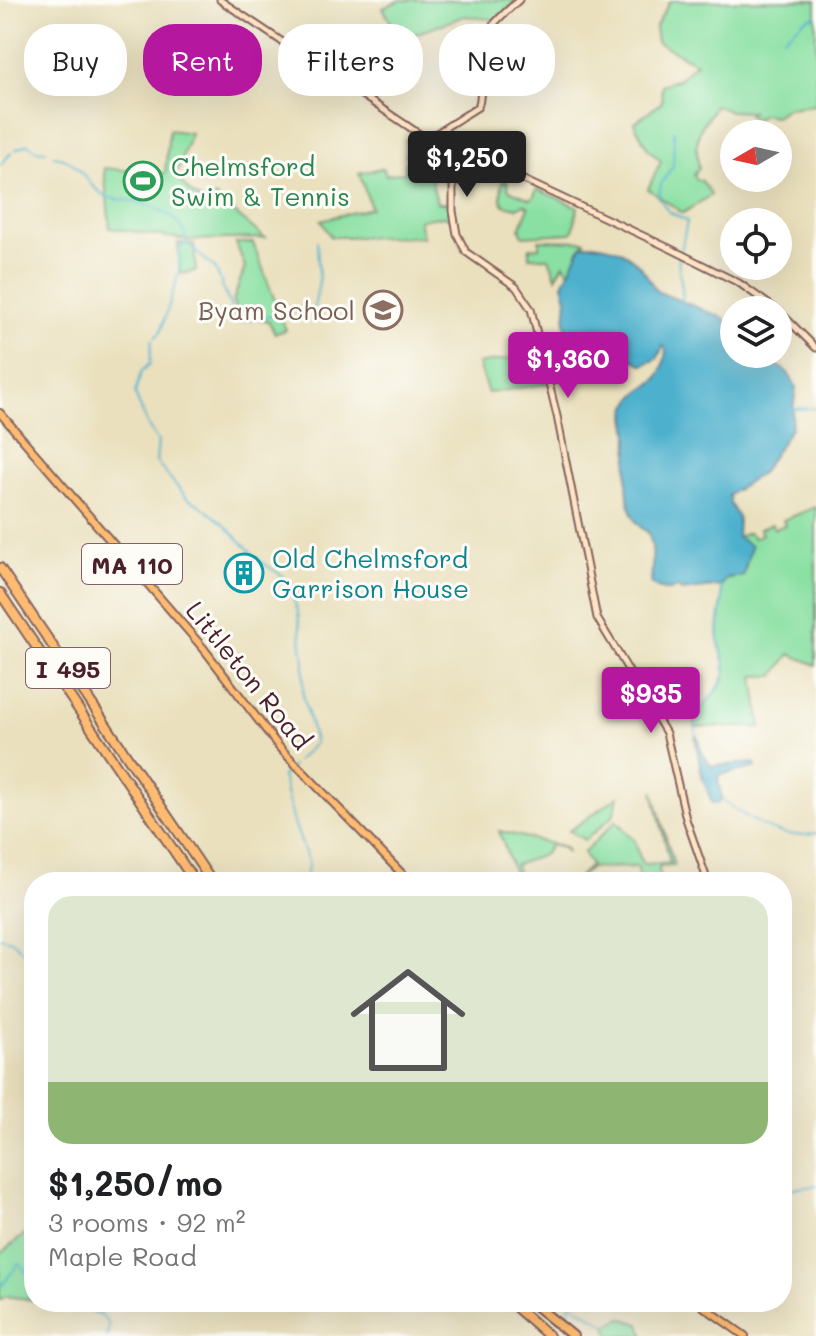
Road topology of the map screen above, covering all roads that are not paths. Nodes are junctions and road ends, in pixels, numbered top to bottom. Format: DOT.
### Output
graph roads {
  1 [pos="220,0"];
  2 [pos="519,0"];
  3 [pos="442,129"];
  4 [pos="427,139"];
  5 [pos="450,150"];
  6 [pos="758,296"];
  7 [pos="792,324"];
  8 [pos="816,348"];
  9 [pos="0,413"];
  10 [pos="0,568"];
  11 [pos="0,593"];
  12 [pos="188,872"];
  13 [pos="205,872"];
  14 [pos="400,872"];
  15 [pos="705,872"];
  16 [pos="521,1312"];
  17 [pos="543,1312"];
  18 [pos="711,1312"];
  19 [pos="549,1336"];
  20 [pos="573,1336"];
  21 [pos="745,1336"];
  1 -- 4 [label="main road"];
  2 -- 3 [label="main road"];
  3 -- 4 [label="main road"];
  3 -- 5 [label="main road"];
  4 -- 5 [label="main road"];
  5 -- 6 [label="main road"];
  5 -- 15 [label="main road"];
  7 -- 8 [label="main road"];
  9 -- 14 [label="main road, Littleton Road / MA 110"];
  10 -- 13 [label="highway, I 495"];
  11 -- 12 [label="highway, I 495"];
  16 -- 19 [label="highway"];
  17 -- 20 [label="highway"];
  18 -- 21 [label="main road"];
}
